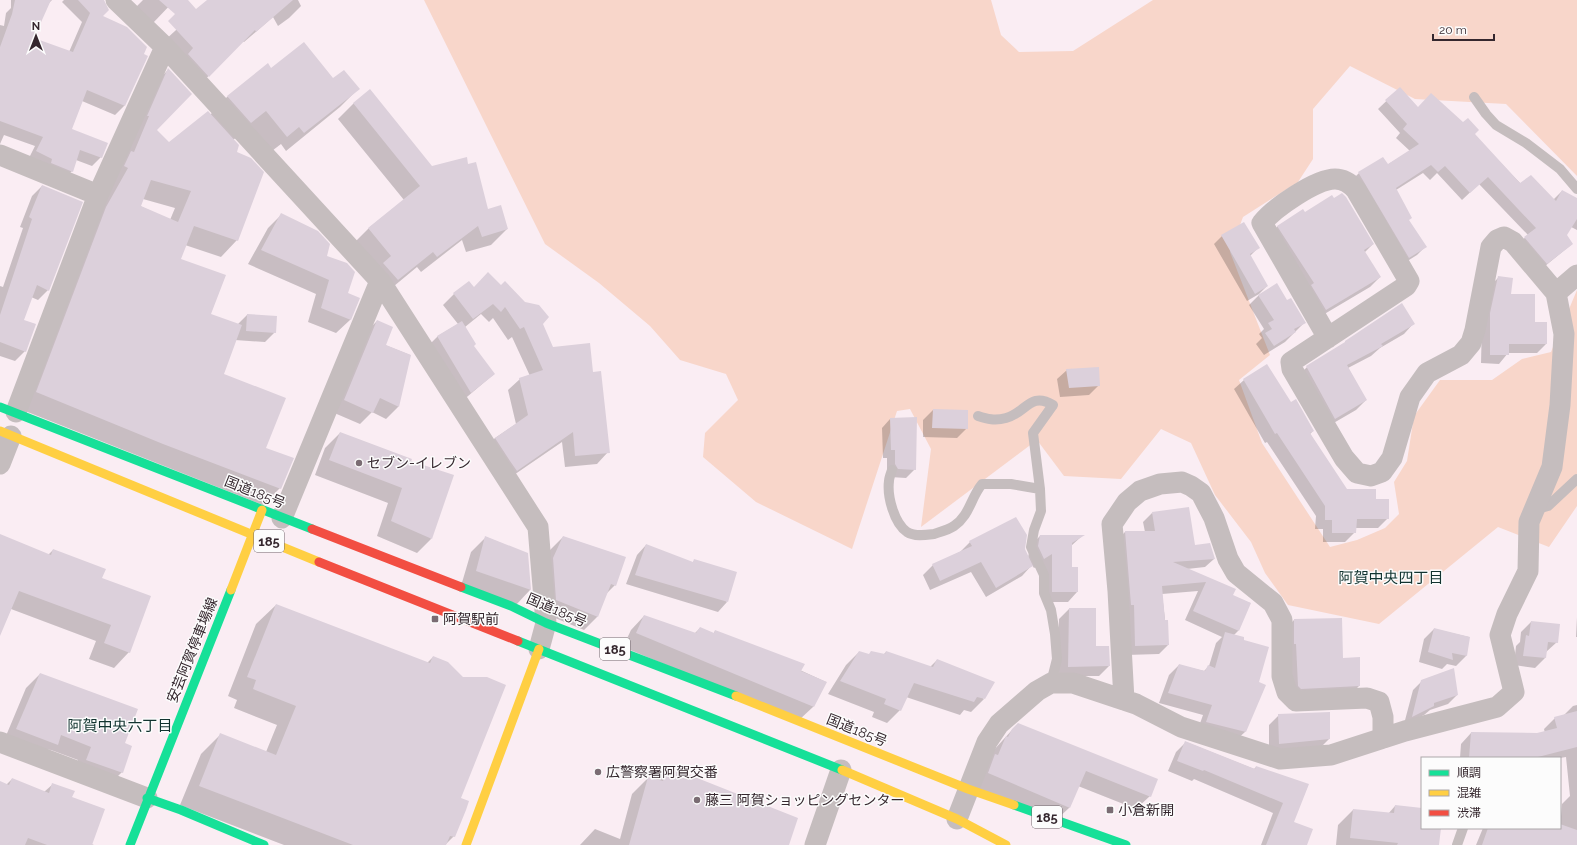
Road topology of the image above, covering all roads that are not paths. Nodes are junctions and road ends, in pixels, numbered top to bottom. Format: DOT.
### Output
graph roads {
  1 [pos="116,0"];
  2 [pos="165,47"];
  3 [pos="1474,97"];
  4 [pos="0,155"];
  5 [pos="1577,189"];
  6 [pos="98,195"];
  7 [pos="1577,275"];
  8 [pos="380,281"];
  9 [pos="1556,293"];
  10 [pos="1328,338"];
  11 [pos="8,410"];
  12 [pos="978,416"];
  13 [pos="6,434"];
  14 [pos="0,464"];
  15 [pos="892,470"];
  16 [pos="1577,479"];
  17 [pos="1040,489"];
  18 [pos="262,510"];
  19 [pos="1534,510"];
  20 [pos="282,518"];
  21 [pos="252,535"];
  22 [pos="546,623"];
  23 [pos="539,649"];
  24 [pos="1051,683"];
  25 [pos="1124,700"];
  26 [pos="1382,738"];
  27 [pos="0,742"];
  28 [pos="841,770"];
  29 [pos="968,789"];
  30 [pos="147,798"];
  31 [pos="957,819"];
  32 [pos="1463,829"];
  33 [pos="1060,832"];
  34 [pos="1010,844"];
  35 [pos="130,845"];
  36 [pos="264,845"];
  37 [pos="466,845"];
  38 [pos="815,845"];
  39 [pos="1126,845"];
  40 [pos="1457,845"];
  1 -- 2 [label="street"];
  2 -- 6 [label="street"];
  2 -- 8 [label="street"];
  3 -- 5 [label="lane"];
  4 -- 6 [label="street"];
  6 -- 11 [label="street"];
  7 -- 9 [label="street"];
  8 -- 20 [label="street"];
  8 -- 22 [label="street"];
  9 -- 10 [label="street"];
  9 -- 19 [label="street"];
  10 -- 10 [label="street"];
  11 -- 18 [label="main road, 国道185号 / 185"];
  12 -- 17 [label="lane"];
  13 -- 14 [label="street"];
  13 -- 21 [label="main road, 185"];
  15 -- 17 [label="lane"];
  16 -- 19 [label="lane"];
  17 -- 24 [label="lane"];
  18 -- 20 [label="main road, 国道185号 / 185"];
  18 -- 21 [label="main road, 安芸阿賀停車場線"];
  19 -- 26 [label="street"];
  20 -- 22 [label="main road, 国道185号 / 185"];
  21 -- 23 [label="main road, 185"];
  21 -- 30 [label="main road, 安芸阿賀停車場線"];
  22 -- 23 [label="street"];
  22 -- 29 [label="main road, 国道185号 / 185"];
  23 -- 28 [label="main road, 185"];
  23 -- 37 [label="main road"];
  24 -- 25 [label="street"];
  24 -- 29 [label="street"];
  25 -- 26 [label="street"];
  25 -- 26 [label="street"];
  27 -- 30 [label="street"];
  28 -- 31 [label="main road, 185"];
  28 -- 38 [label="street"];
  29 -- 31 [label="street"];
  29 -- 33 [label="main road"];
  29 -- 39 [label="main road, 国道185号 / 185"];
  30 -- 35 [label="main road, 安芸阿賀停車場線"];
  30 -- 36 [label="main road"];
  31 -- 34 [label="main road"];
  32 -- 40 [label="lane"];
}
